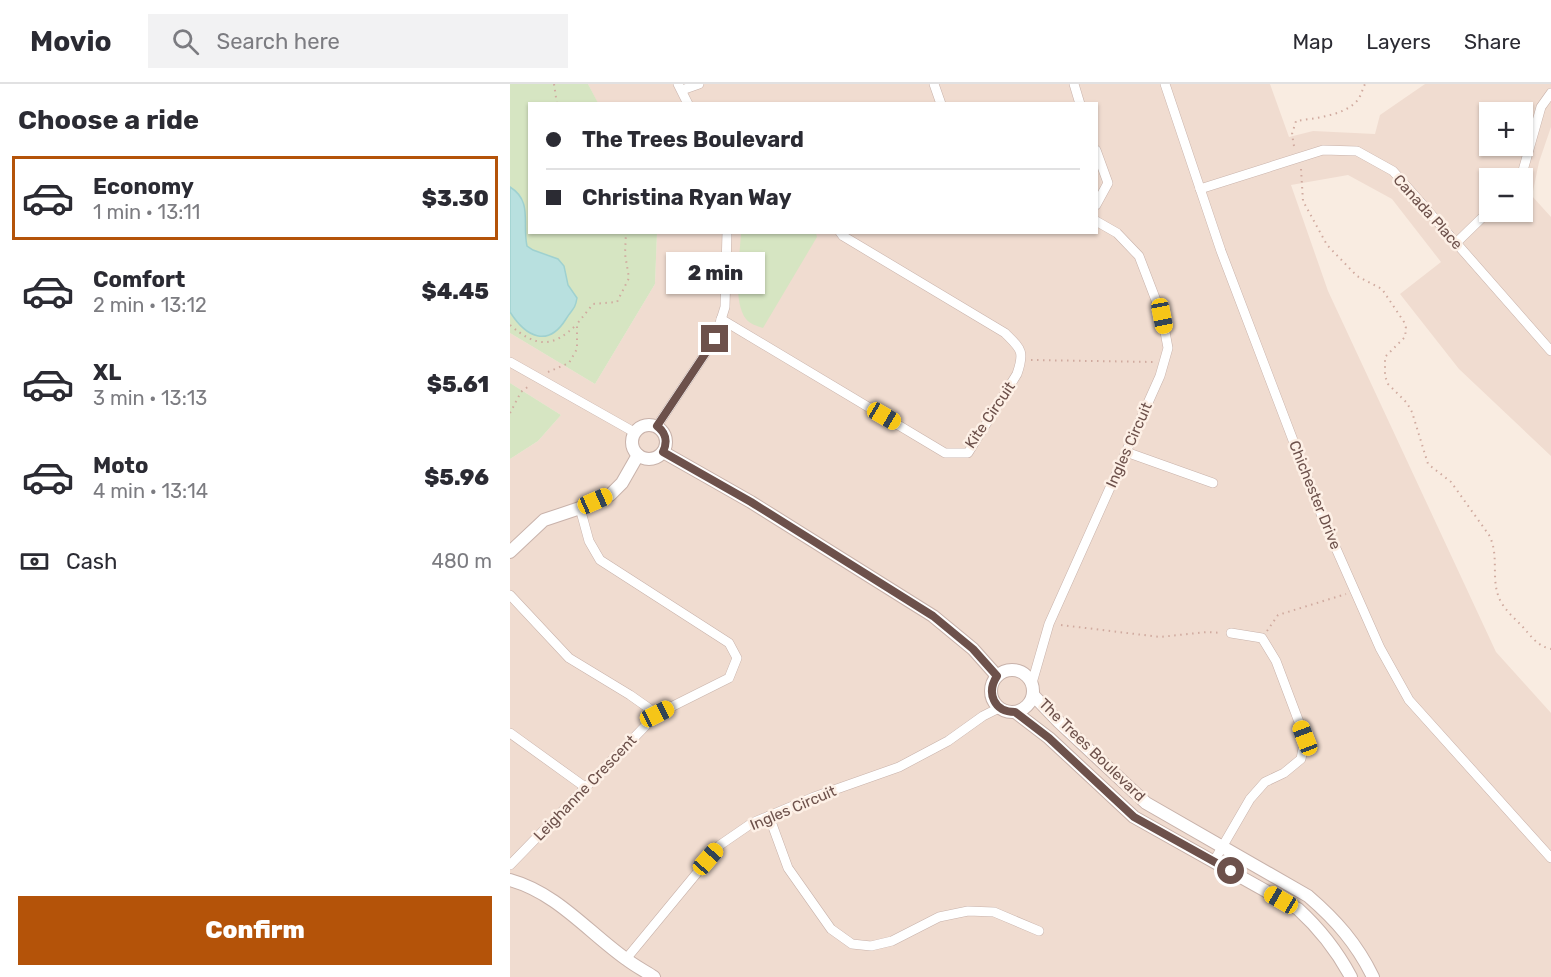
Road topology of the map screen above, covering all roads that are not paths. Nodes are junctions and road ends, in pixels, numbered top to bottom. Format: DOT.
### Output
graph roads {
  1 [pos="699,84"];
  2 [pos="934,84"];
  3 [pos="1074,84"];
  4 [pos="1165,84"];
  5 [pos="680,87"];
  6 [pos="1551,93"];
  7 [pos="687,102"];
  8 [pos="940,102"];
  9 [pos="1079,102"];
  10 [pos="1098,156"];
  11 [pos="1524,168"];
  12 [pos="1200,189"];
  13 [pos="1098,201"];
  14 [pos="1479,221"];
  15 [pos="1098,222"];
  16 [pos="727,234"];
  17 [pos="842,234"];
  18 [pos="1456,243"];
  19 [pos="721,319"];
  20 [pos="1551,351"];
  21 [pos="510,362"];
  22 [pos="657,426"];
  23 [pos="634,432"];
  24 [pos="663,452"];
  25 [pos="1126,452"];
  26 [pos="638,455"];
  27 [pos="1213,483"];
  28 [pos="580,508"];
  29 [pos="510,552"];
  30 [pos="510,595"];
  31 [pos="1231,633"];
  32 [pos="997,676"];
  33 [pos="1032,683"];
  34 [pos="1034,696"];
  35 [pos="999,708"];
  36 [pos="1015,712"];
  37 [pos="657,714"];
  38 [pos="510,733"];
  39 [pos="585,787"];
  40 [pos="769,816"];
  41 [pos="1222,847"];
  42 [pos="1551,858"];
  43 [pos="1214,861"];
  44 [pos="510,865"];
  45 [pos="510,880"];
  46 [pos="1039,931"];
  47 [pos="627,959"];
  48 [pos="654,977"];
  49 [pos="1352,977"];
  50 [pos="1373,977"];
  1 -- 5 [label="street"];
  2 -- 8 [label="street"];
  3 -- 9 [label="street"];
  4 -- 12 [label="street, Chichester Drive"];
  5 -- 7 [label="street"];
  6 -- 11 [label="street"];
  10 -- 13 [label="street"];
  12 -- 18 [label="street, Canada Place"];
  12 -- 42 [label="street, Chichester Drive"];
  14 -- 18 [label="street"];
  15 -- 25 [label="street, Ingles Circuit"];
  16 -- 19 [label="street"];
  17 -- 19 [label="street, Kite Circuit"];
  18 -- 20 [label="street, Canada Place"];
  19 -- 22 [label="street"];
  21 -- 23 [label="street"];
  22 -- 23 [label="street"];
  22 -- 24 [label="street"];
  23 -- 26 [label="street"];
  24 -- 26 [label="street"];
  24 -- 32 [label="street"];
  25 -- 27 [label="street"];
  25 -- 33 [label="street, Ingles Circuit"];
  26 -- 28 [label="street"];
  28 -- 29 [label="street"];
  28 -- 37 [label="street, Leighanne Crescent"];
  30 -- 37 [label="street"];
  31 -- 41 [label="street"];
  32 -- 33 [label="street"];
  32 -- 35 [label="street"];
  33 -- 34 [label="street"];
  34 -- 36 [label="street"];
  34 -- 41 [label="street, The Trees Boulevard"];
  35 -- 36 [label="street"];
  35 -- 40 [label="street, Ingles Circuit"];
  36 -- 43 [label="street, The Trees Boulevard"];
  37 -- 39 [label="street, Leighanne Crescent"];
  38 -- 39 [label="street"];
  39 -- 44 [label="street, Leighanne Crescent"];
  40 -- 46 [label="street"];
  40 -- 47 [label="street, Ingles Circuit"];
  41 -- 43 [label="street"];
  41 -- 50 [label="street, The Trees Boulevard"];
  43 -- 49 [label="street, The Trees Boulevard"];
  45 -- 47 [label="street"];
  47 -- 48 [label="street"];
}
